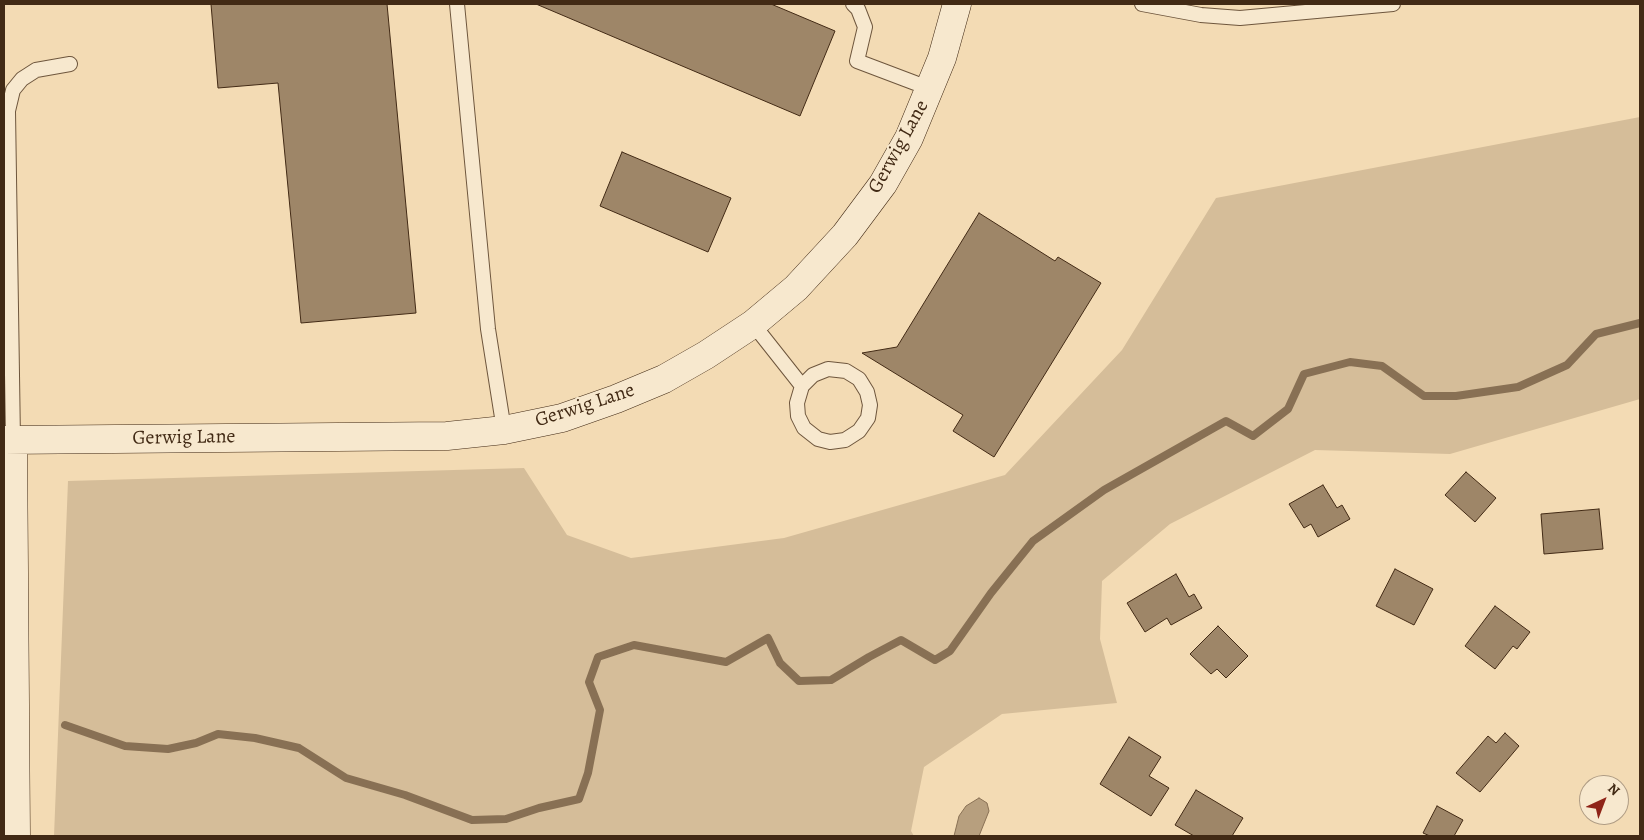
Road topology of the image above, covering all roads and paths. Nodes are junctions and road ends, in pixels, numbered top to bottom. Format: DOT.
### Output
graph roads {
  1 [pos="457,4"];
  2 [pos="853,4"];
  3 [pos="957,4"];
  4 [pos="1142,4"];
  5 [pos="1393,4"];
  6 [pos="70,64"];
  7 [pos="931,89"];
  8 [pos="753,324"];
  9 [pos="802,386"];
  10 [pos="504,430"];
  11 [pos="9,440"];
  12 [pos="16,836"];
  1 -- 10 [label="lane"];
  2 -- 7 [label="lane"];
  3 -- 7 [label="street, Gerwig Lane"];
  4 -- 5 [label="lane"];
  6 -- 11 [label="lane"];
  7 -- 8 [label="street, Gerwig Lane"];
  8 -- 9 [label="lane"];
  8 -- 10 [label="street, Gerwig Lane"];
  9 -- 9 [label="lane"];
  10 -- 11 [label="street, Gerwig Lane"];
  11 -- 12 [label="street"];
}
